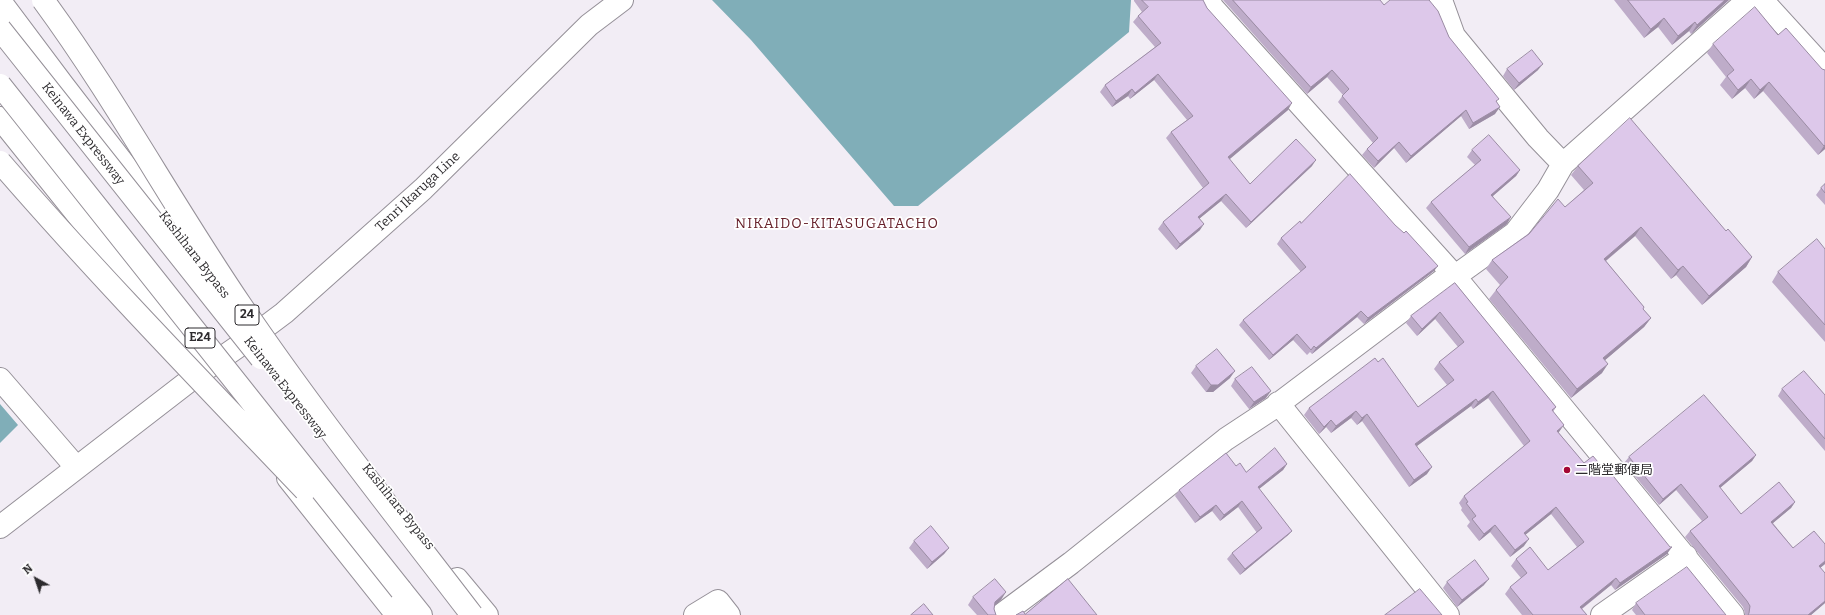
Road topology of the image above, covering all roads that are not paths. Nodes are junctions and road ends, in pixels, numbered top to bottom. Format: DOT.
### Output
graph roads {
  1 [pos="0,0"];
  2 [pos="43,0"];
  3 [pos="622,0"];
  4 [pos="1208,0"];
  5 [pos="1441,0"];
  6 [pos="1748,0"];
  7 [pos="1762,0"];
  8 [pos="0,29"];
  9 [pos="1825,69"];
  10 [pos="0,85"];
  11 [pos="0,118"];
  12 [pos="0,162"];
  13 [pos="1563,164"];
  14 [pos="1453,275"];
  15 [pos="256,334"];
  16 [pos="202,371"];
  17 [pos="0,378"];
  18 [pos="1278,404"];
  19 [pos="76,467"];
  20 [pos="0,527"];
  21 [pos="1686,556"];
  22 [pos="401,590"];
  23 [pos="397,615"];
  24 [pos="421,615"];
  25 [pos="465,615"];
  26 [pos="472,615"];
  27 [pos="487,615"];
  28 [pos="695,615"];
  29 [pos="729,615"];
  30 [pos="1001,615"];
  31 [pos="1448,615"];
  32 [pos="1602,615"];
  33 [pos="1734,615"];
  1 -- 15 [label="main road, Kashihara Bypass / 24"];
  2 -- 26 [label="main road, 24, bridge"];
  3 -- 15 [label="main road, Tenri Ikaruga Line"];
  4 -- 14 [label="main road"];
  5 -- 13 [label="main road"];
  6 -- 13 [label="main road"];
  7 -- 9 [label="main road"];
  8 -- 25 [label="main road, Keinawa Expressway / E24, bridge"];
  10 -- 22 [label="main road, E24, bridge"];
  11 -- 16 [label="main road"];
  12 -- 22 [label="main road, bridge"];
  13 -- 14 [label="main road"];
  14 -- 18 [label="main road"];
  14 -- 21 [label="main road"];
  15 -- 16 [label="main road, Tenri Ikaruga Line"];
  15 -- 27 [label="main road, Kashihara Bypass / 24"];
  16 -- 19 [label="main road, Tenri Ikaruga Line"];
  16 -- 23 [label="main road"];
  17 -- 19 [label="main road"];
  18 -- 30 [label="main road"];
  18 -- 31 [label="main road"];
  19 -- 20 [label="main road, Tenri Ikaruga Line"];
  21 -- 32 [label="main road"];
  21 -- 33 [label="main road"];
  22 -- 24 [label="main road, E24"];
  28 -- 29 [label="main road"];
}
